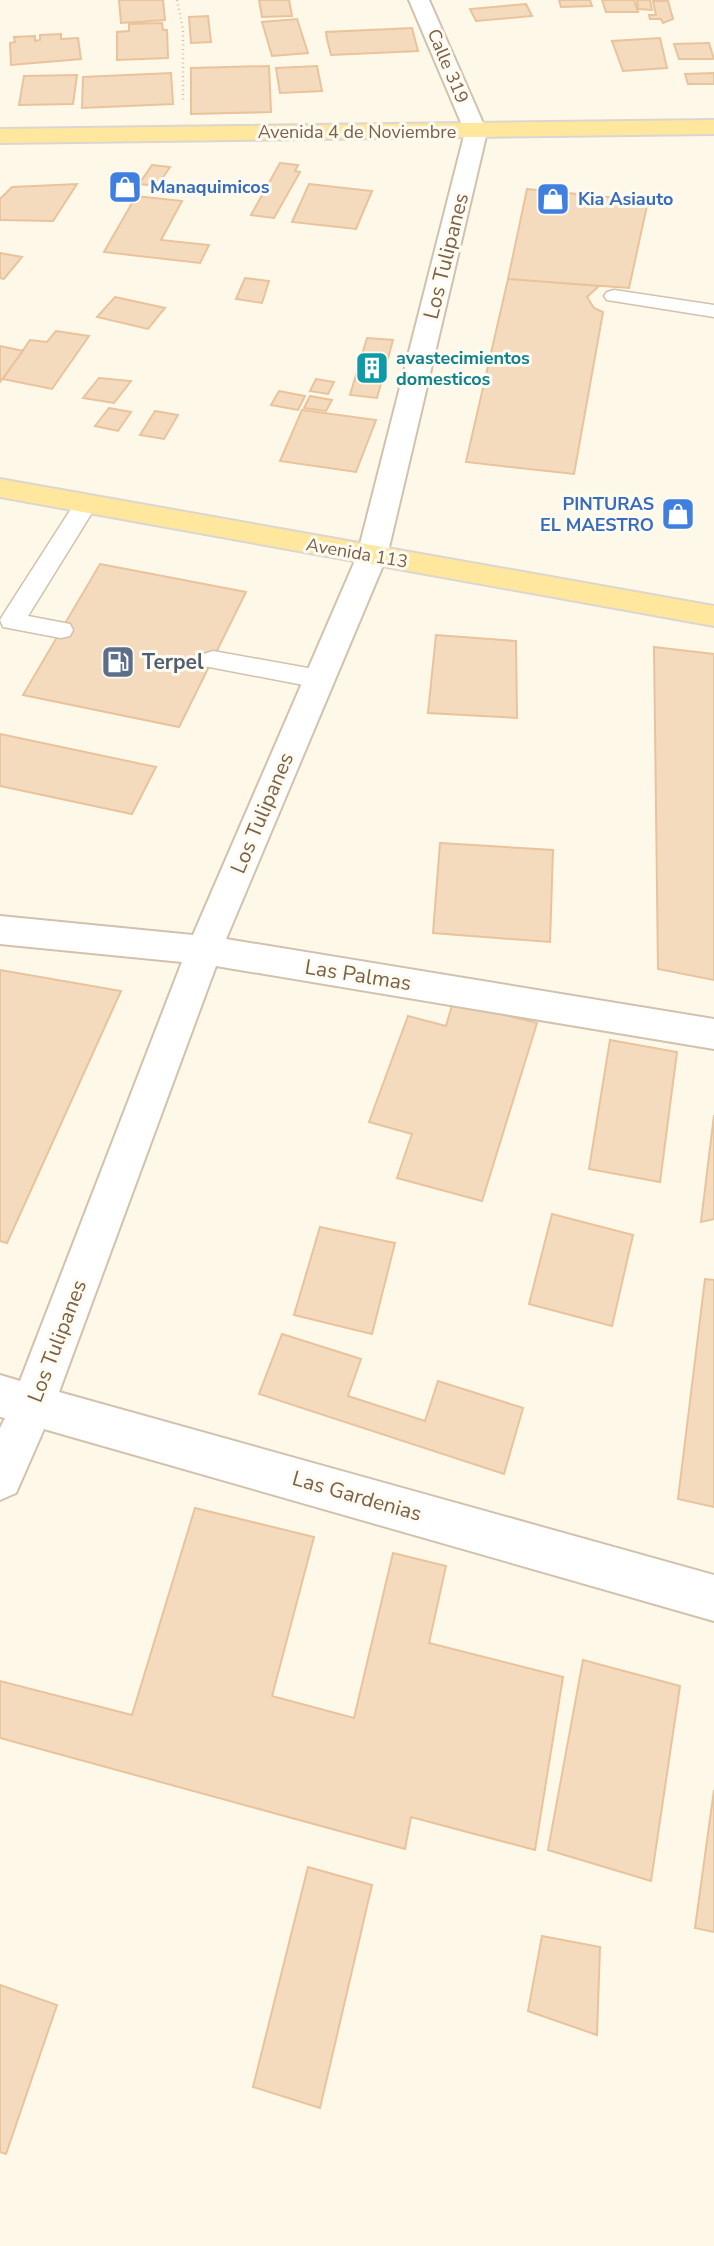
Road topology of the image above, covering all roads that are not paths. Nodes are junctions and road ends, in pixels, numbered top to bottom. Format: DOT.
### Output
graph roads {
  1 [pos="419,0"];
  2 [pos="714,127"];
  3 [pos="476,132"];
  4 [pos="0,136"];
  5 [pos="614,296"];
  6 [pos="714,312"];
  7 [pos="0,488"];
  8 [pos="86,503"];
  9 [pos="372,556"];
  10 [pos="714,617"];
  11 [pos="61,631"];
  12 [pos="213,660"];
  13 [pos="319,679"];
  14 [pos="0,930"];
  15 [pos="204,950"];
  16 [pos="714,1034"];
  17 [pos="17,1400"];
  18 [pos="0,1478"];
  19 [pos="714,1598"];
  1 -- 3 [label="street, Calle 319"];
  2 -- 3 [label="main road, Avenida 4 de Noviembre"];
  3 -- 4 [label="main road, Avenida 4 de Noviembre"];
  3 -- 9 [label="street, Los Tulipanes"];
  5 -- 6 [label="lane"];
  7 -- 8 [label="main road, Avenida 113"];
  8 -- 9 [label="main road, Avenida 113"];
  8 -- 11 [label="lane"];
  9 -- 10 [label="main road, Avenida 113"];
  9 -- 13 [label="street, Los Tulipanes"];
  12 -- 13 [label="lane"];
  13 -- 15 [label="street, Los Tulipanes"];
  14 -- 15 [label="street, Las Palmas"];
  15 -- 16 [label="street, Las Palmas"];
  15 -- 17 [label="street, Los Tulipanes"];
  17 -- 18 [label="street, Los Tulipanes"];
  17 -- 19 [label="street, Las Gardenias"];
}
